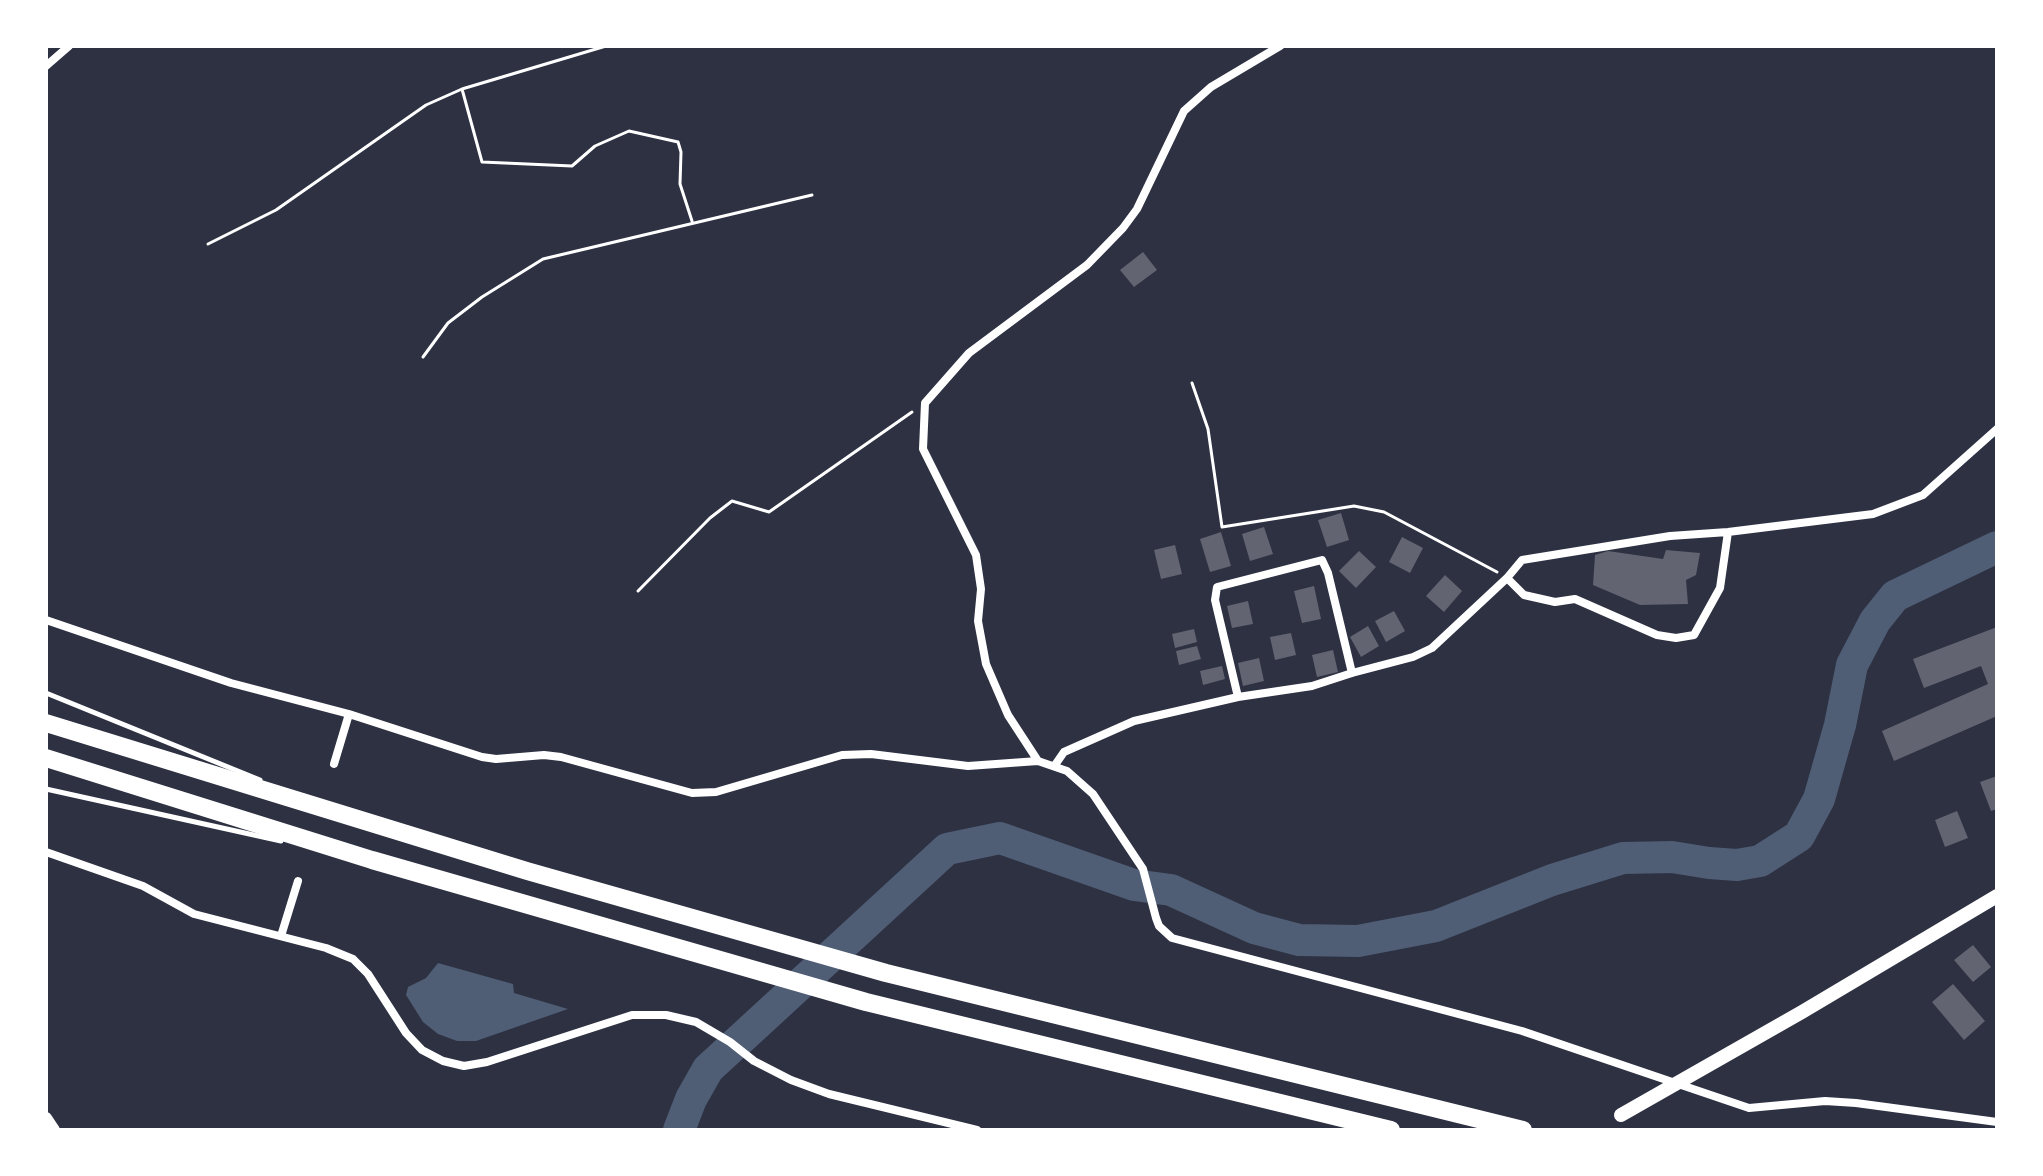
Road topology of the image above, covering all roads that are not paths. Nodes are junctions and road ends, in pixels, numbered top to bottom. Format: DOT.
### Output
graph roads {
  1 [pos="69,46"];
  2 [pos="1280,46"];
  3 [pos="46,66"];
  4 [pos="1997,429"];
  5 [pos="1728,532"];
  6 [pos="1507,578"];
  7 [pos="46,620"];
  8 [pos="1352,673"];
  9 [pos="46,693"];
  10 [pos="1238,697"];
  11 [pos="349,714"];
  12 [pos="46,723"];
  13 [pos="46,758"];
  14 [pos="1038,761"];
  15 [pos="334,764"];
  16 [pos="1055,765"];
  17 [pos="46,789"];
  18 [pos="342,813"];
  19 [pos="46,852"];
  20 [pos="372,860"];
  21 [pos="298,881"];
  22 [pos="1997,896"];
  23 [pos="281,936"];
  24 [pos="1678,1083"];
  25 [pos="1621,1115"];
  26 [pos="46,1118"];
  27 [pos="1997,1122"];
  28 [pos="54,1130"];
  29 [pos="977,1130"];
  30 [pos="1391,1130"];
  31 [pos="1523,1130"];
  1 -- 3 [label="street"];
  2 -- 14 [label="street"];
  4 -- 5 [label="street"];
  5 -- 6 [label="street"];
  5 -- 6 [label="street"];
  6 -- 8 [label="street"];
  7 -- 11 [label="street"];
  8 -- 10 [label="street"];
  8 -- 10 [label="street"];
  9 -- 18 [label="lane"];
  10 -- 16 [label="street"];
  11 -- 14 [label="street"];
  11 -- 15 [label="street"];
  12 -- 18 [label="highway"];
  13 -- 20 [label="highway"];
  14 -- 16 [label="street"];
  16 -- 24 [label="street"];
  17 -- 20 [label="lane"];
  18 -- 31 [label="highway"];
  19 -- 23 [label="street"];
  20 -- 30 [label="highway"];
  21 -- 23 [label="street"];
  22 -- 24 [label="main road"];
  23 -- 29 [label="street"];
  24 -- 25 [label="main road"];
  24 -- 27 [label="street"];
  26 -- 28 [label="street"];
}
